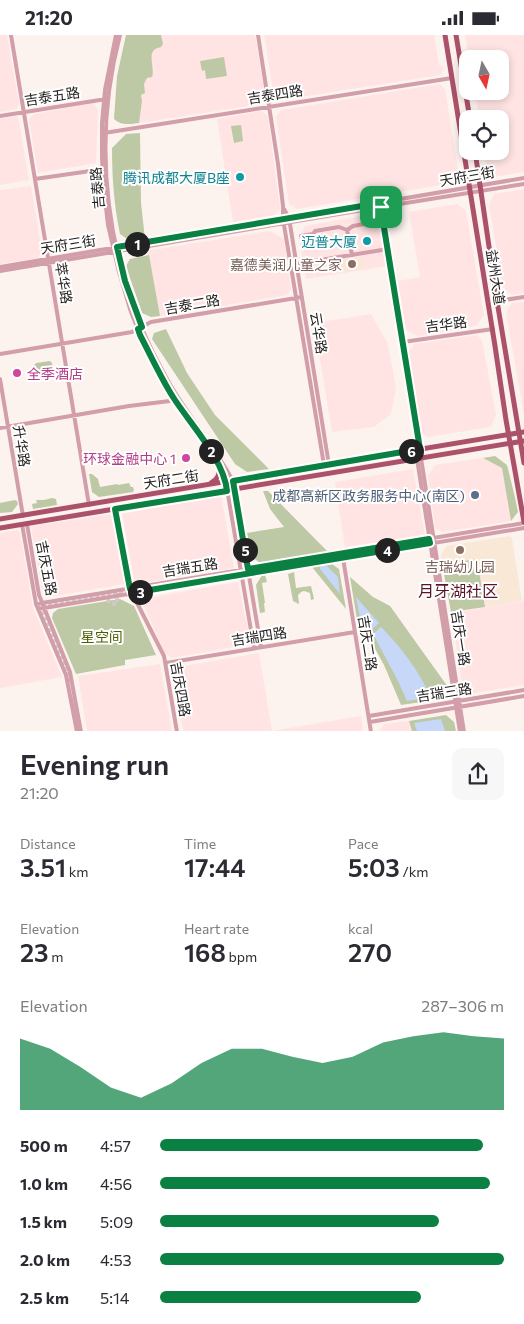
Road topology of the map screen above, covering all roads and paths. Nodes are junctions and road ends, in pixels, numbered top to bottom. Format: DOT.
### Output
graph roads {
  1 [pos="11,35"];
  2 [pos="116,35"];
  3 [pos="120,35"];
  4 [pos="258,35"];
  5 [pos="445,35"];
  6 [pos="456,35"];
  7 [pos="452,78"];
  8 [pos="106,99"];
  9 [pos="270,107"];
  10 [pos="468,110"];
  11 [pos="24,112"];
  12 [pos="0,116"];
  13 [pos="104,133"];
  14 [pos="476,160"];
  15 [pos="104,169"];
  16 [pos="524,178"];
  17 [pos="35,179"];
  18 [pos="524,184"];
  19 [pos="480,185"];
  20 [pos="469,187"];
  21 [pos="482,191"];
  22 [pos="471,193"];
  23 [pos="381,205"];
  24 [pos="286,221"];
  25 [pos="376,222"];
  26 [pos="347,230"];
  27 [pos="301,236"];
  28 [pos="388,249"];
  29 [pos="116,250"];
  30 [pos="352,255"];
  31 [pos="49,261"];
  32 [pos="296,264"];
  33 [pos="0,267"];
  34 [pos="0,271"];
  35 [pos="299,297"];
  36 [pos="524,297"];
  37 [pos="497,301"];
  38 [pos="140,328"];
  39 [pos="493,329"];
  40 [pos="403,342"];
  41 [pos="62,344"];
  42 [pos="0,354"];
  43 [pos="0,379"];
  44 [pos="178,401"];
  45 [pos="74,415"];
  46 [pos="8,426"];
  47 [pos="0,427"];
  48 [pos="521,433"];
  49 [pos="509,435"];
  50 [pos="522,442"];
  51 [pos="510,443"];
  52 [pos="420,449"];
  53 [pos="419,459"];
  54 [pos="524,463"];
  55 [pos="327,465"];
  56 [pos="220,467"];
  57 [pos="233,481"];
  58 [pos="226,482"];
  59 [pos="204,485"];
  60 [pos="234,489"];
  61 [pos="227,491"];
  62 [pos="90,505"];
  63 [pos="115,509"];
  64 [pos="23,516"];
  65 [pos="0,519"];
  66 [pos="524,523"];
  67 [pos="24,524"];
  68 [pos="0,528"];
  69 [pos="524,528"];
  70 [pos="432,541"];
  71 [pos="343,558"];
  72 [pos="248,571"];
  73 [pos="241,573"];
  74 [pos="131,591"];
  75 [pos="43,605"];
  76 [pos="37,606"];
  77 [pos="355,632"];
  78 [pos="261,647"];
  79 [pos="254,648"];
  80 [pos="166,663"];
  81 [pos="524,690"];
  82 [pos="524,696"];
  83 [pos="458,701"];
  84 [pos="458,707"];
  85 [pos="369,716"];
  86 [pos="370,722"];
  87 [pos="76,731"];
  88 [pos="81,731"];
  89 [pos="178,731"];
  90 [pos="371,731"];
  91 [pos="460,731"];
  92 [pos="464,731"];
  1 -- 11 [label="street, 萃华路"];
  2 -- 8 [label="street, 吉泰路"];
  3 -- 8 [label="street, 吉泰路"];
  4 -- 9 [label="street, 云华路"];
  5 -- 7 [label="main road, 益州大道"];
  6 -- 10 [label="main road"];
  7 -- 9 [label="street, 吉泰四路"];
  7 -- 20 [label="main road, 益州大道"];
  8 -- 11 [label="street, 吉泰五路"];
  8 -- 13 [label="street, 吉泰路"];
  9 -- 13 [label="street, 吉泰四路"];
  9 -- 24 [label="street, 云华路"];
  11 -- 12 [label="street, 吉泰五路"];
  11 -- 17 [label="street, 萃华路"];
  13 -- 15 [label="street, 吉泰路"];
  14 -- 19 [label="main road, 益州大道"];
  15 -- 17 [label="street"];
  15 -- 29 [label="street, 吉泰路"];
  16 -- 19 [label="street, 天府三街"];
  17 -- 31 [label="street, 萃华路"];
  18 -- 21 [label="street, 天府三街"];
  19 -- 20 [label="street, 天府三街"];
  19 -- 21 [label="main road, 益州大道"];
  20 -- 22 [label="main road, 益州大道"];
  20 -- 23 [label="street, 天府三街"];
  21 -- 22 [label="street, 天府三街"];
  21 -- 37 [label="main road, 益州大道"];
  22 -- 23 [label="street, 天府三街"];
  22 -- 39 [label="main road, 益州大道"];
  23 -- 24 [label="street, 天府三街"];
  23 -- 28 [label="street"];
  24 -- 29 [label="street, 天府三街"];
  24 -- 32 [label="street, 云华路"];
  24 -- 35 [label="street, 云华路"];
  25 -- 26 [label="street"];
  26 -- 27 [label="street"];
  26 -- 30 [label="street"];
  28 -- 30 [label="street"];
  28 -- 40 [label="street"];
  29 -- 31 [label="street, 天府三街"];
  29 -- 38 [label="street, 吉泰路"];
  30 -- 32 [label="street"];
  31 -- 33 [label="street, 天府三街"];
  31 -- 34 [label="street, 天府三街"];
  31 -- 41 [label="street, 萃华路"];
  32 -- 35 [label="street, 云华路"];
  35 -- 38 [label="street, 吉泰二路"];
  35 -- 55 [label="street, 云华路"];
  36 -- 37 [label="street"];
  37 -- 48 [label="main road, 益州大道"];
  38 -- 41 [label="street, 吉泰二路"];
  38 -- 44 [label="street, 吉泰路"];
  39 -- 40 [label="street, 吉华路"];
  39 -- 49 [label="main road, 益州大道"];
  40 -- 52 [label="street"];
  41 -- 42 [label="street, 吉泰二路"];
  41 -- 45 [label="street, 萃华路"];
  43 -- 46 [label="street, 升华路"];
  44 -- 45 [label="street"];
  44 -- 56 [label="street, 吉泰路"];
  44 -- 57 [label="street, 吉泰路"];
  45 -- 46 [label="street"];
  45 -- 62 [label="street, 萃华路"];
  46 -- 47 [label="street"];
  46 -- 64 [label="street, 升华路"];
  48 -- 49 [label="main road, 天府二街"];
  48 -- 50 [label="main road, 益州大道"];
  49 -- 51 [label="main road, 益州大道"];
  49 -- 52 [label="main road, 天府二街"];
  50 -- 51 [label="main road, 天府二街"];
  50 -- 54 [label="main road, 益州大道"];
  51 -- 53 [label="main road, 天府二街"];
  51 -- 66 [label="main road, 益州大道"];
  52 -- 55 [label="main road, 天府二街"];
  53 -- 60 [label="main road, 天府二街"];
  53 -- 70 [label="street, 吉庆一路"];
  55 -- 57 [label="main road, 天府二街"];
  56 -- 58 [label="street, 吉泰路"];
  56 -- 59 [label="main road"];
  57 -- 58 [label="main road, 天府二街"];
  57 -- 60 [label="street, 吉泰路"];
  58 -- 59 [label="main road, 天府二街"];
  58 -- 61 [label="street, 吉泰路"];
  59 -- 62 [label="main road, 天府二街"];
  60 -- 61 [label="main road, 天府二街"];
  60 -- 72 [label="street, 吉泰路"];
  61 -- 63 [label="main road, 天府二街"];
  61 -- 73 [label="street, 吉泰路"];
  62 -- 64 [label="main road, 天府二街"];
  63 -- 67 [label="main road, 天府二街"];
  63 -- 74 [label="street, 吉庆四路"];
  64 -- 65 [label="main road, 天府二街"];
  66 -- 70 [label="street, 吉瑞五路"];
  67 -- 68 [label="main road, 天府二街"];
  67 -- 75 [label="street, 吉庆五路"];
  67 -- 76 [label="street, 吉庆五路"];
  69 -- 70 [label="street, 吉瑞五路"];
  70 -- 71 [label="street, 吉瑞五路"];
  70 -- 72 [label="street, 吉瑞五路"];
  70 -- 83 [label="street, 吉庆一路"];
  71 -- 72 [label="street, 吉瑞五路"];
  71 -- 77 [label="street, 吉庆二路"];
  72 -- 73 [label="street, 吉瑞五路"];
  72 -- 78 [label="street, 吉泰路"];
  73 -- 74 [label="street, 吉瑞五路"];
  73 -- 79 [label="street, 吉泰路"];
  74 -- 75 [label="street, 吉瑞五路"];
  74 -- 75 [label="street, 吉瑞五路"];
  74 -- 80 [label="street, 吉庆四路"];
  75 -- 76 [label="street, 吉瑞五路"];
  75 -- 88 [label="street, 吉庆五路"];
  76 -- 87 [label="street, 吉庆五路"];
  77 -- 78 [label="street, 吉瑞四路"];
  77 -- 85 [label="street, 吉庆二路"];
  78 -- 79 [label="street, 吉瑞四路"];
  79 -- 80 [label="street, 吉瑞四路"];
  80 -- 89 [label="street, 吉庆四路"];
  81 -- 83 [label="street, 吉瑞三路"];
  82 -- 84 [label="street, 吉瑞三路"];
  83 -- 84 [label="street, 吉庆一路"];
  83 -- 85 [label="street, 吉瑞三路"];
  84 -- 86 [label="street, 吉瑞三路"];
  84 -- 91 [label="street, 吉庆一路"];
  84 -- 92 [label="street, 吉庆一路"];
  85 -- 86 [label="street, 吉庆二路"];
  86 -- 90 [label="street, 吉庆二路"];
}
